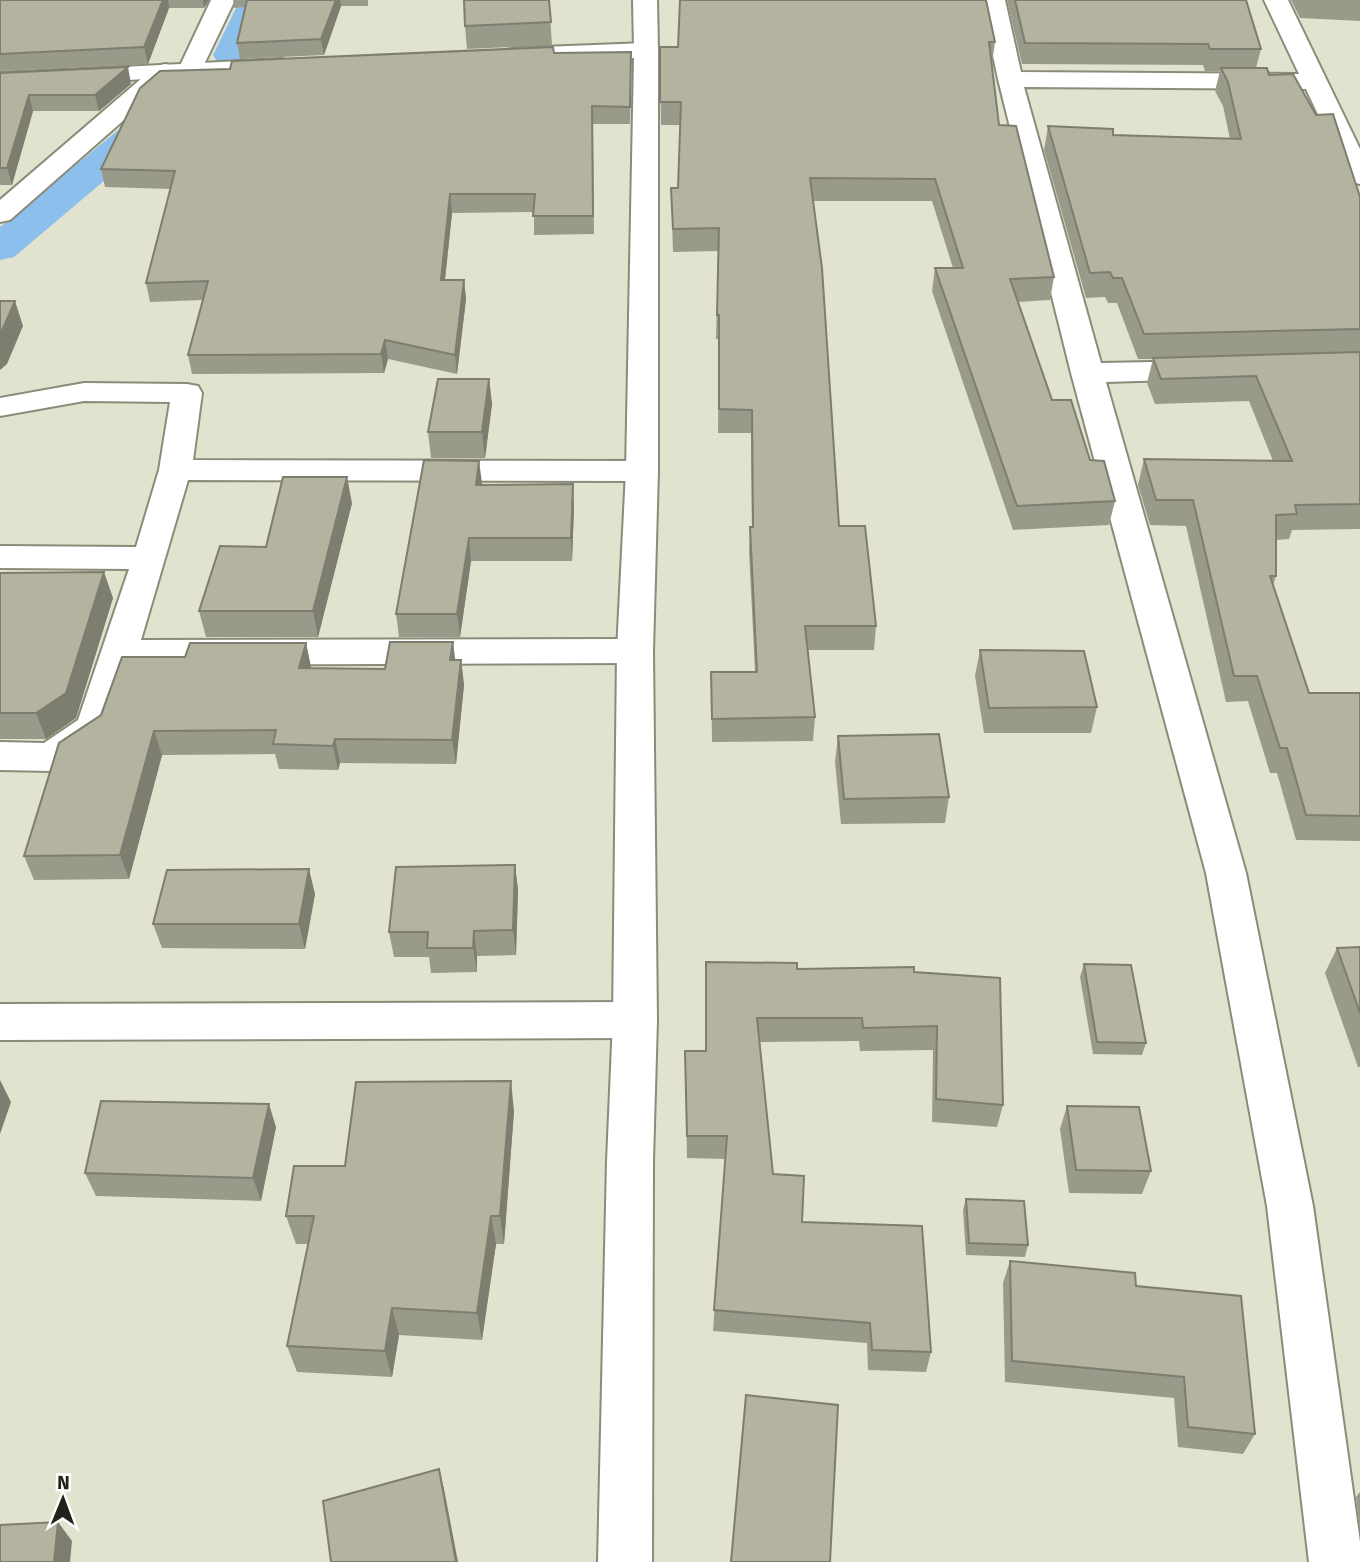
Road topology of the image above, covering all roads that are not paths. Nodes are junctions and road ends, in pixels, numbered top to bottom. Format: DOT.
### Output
graph roads {
  1 [pos="223,0"];
  2 [pos="645,0"];
  3 [pos="993,0"];
  4 [pos="1276,0"];
  5 [pos="646,50"];
  6 [pos="494,56"];
  7 [pos="300,65"];
  8 [pos="178,71"];
  9 [pos="1010,79"];
  10 [pos="0,80"];
  11 [pos="1313,82"];
  12 [pos="1360,176"];
  13 [pos="4,208"];
  14 [pos="1237,369"];
  15 [pos="1086,373"];
  16 [pos="0,407"];
  17 [pos="175,470"];
  18 [pos="642,471"];
  19 [pos="0,557"];
  20 [pos="150,558"];
  21 [pos="635,651"];
  22 [pos="119,653"];
  23 [pos="0,756"];
  24 [pos="635,1020"];
  25 [pos="0,1022"];
  26 [pos="625,1562"];
  27 [pos="1336,1562"];
  1 -- 8 [label="street"];
  2 -- 5 [label="street"];
  3 -- 9 [label="street"];
  4 -- 11 [label="street"];
  5 -- 6 [label="street"];
  5 -- 18 [label="street"];
  7 -- 8 [label="street"];
  8 -- 10 [label="street"];
  8 -- 13 [label="street"];
  9 -- 11 [label="street"];
  9 -- 15 [label="street"];
  11 -- 12 [label="street"];
  14 -- 15 [label="street"];
  15 -- 27 [label="street"];
  16 -- 17 [label="street"];
  17 -- 18 [label="street"];
  17 -- 20 [label="street"];
  18 -- 21 [label="street"];
  19 -- 20 [label="street"];
  20 -- 22 [label="street"];
  21 -- 22 [label="street"];
  21 -- 24 [label="street"];
  22 -- 23 [label="street"];
  24 -- 25 [label="street"];
  24 -- 26 [label="street"];
}
